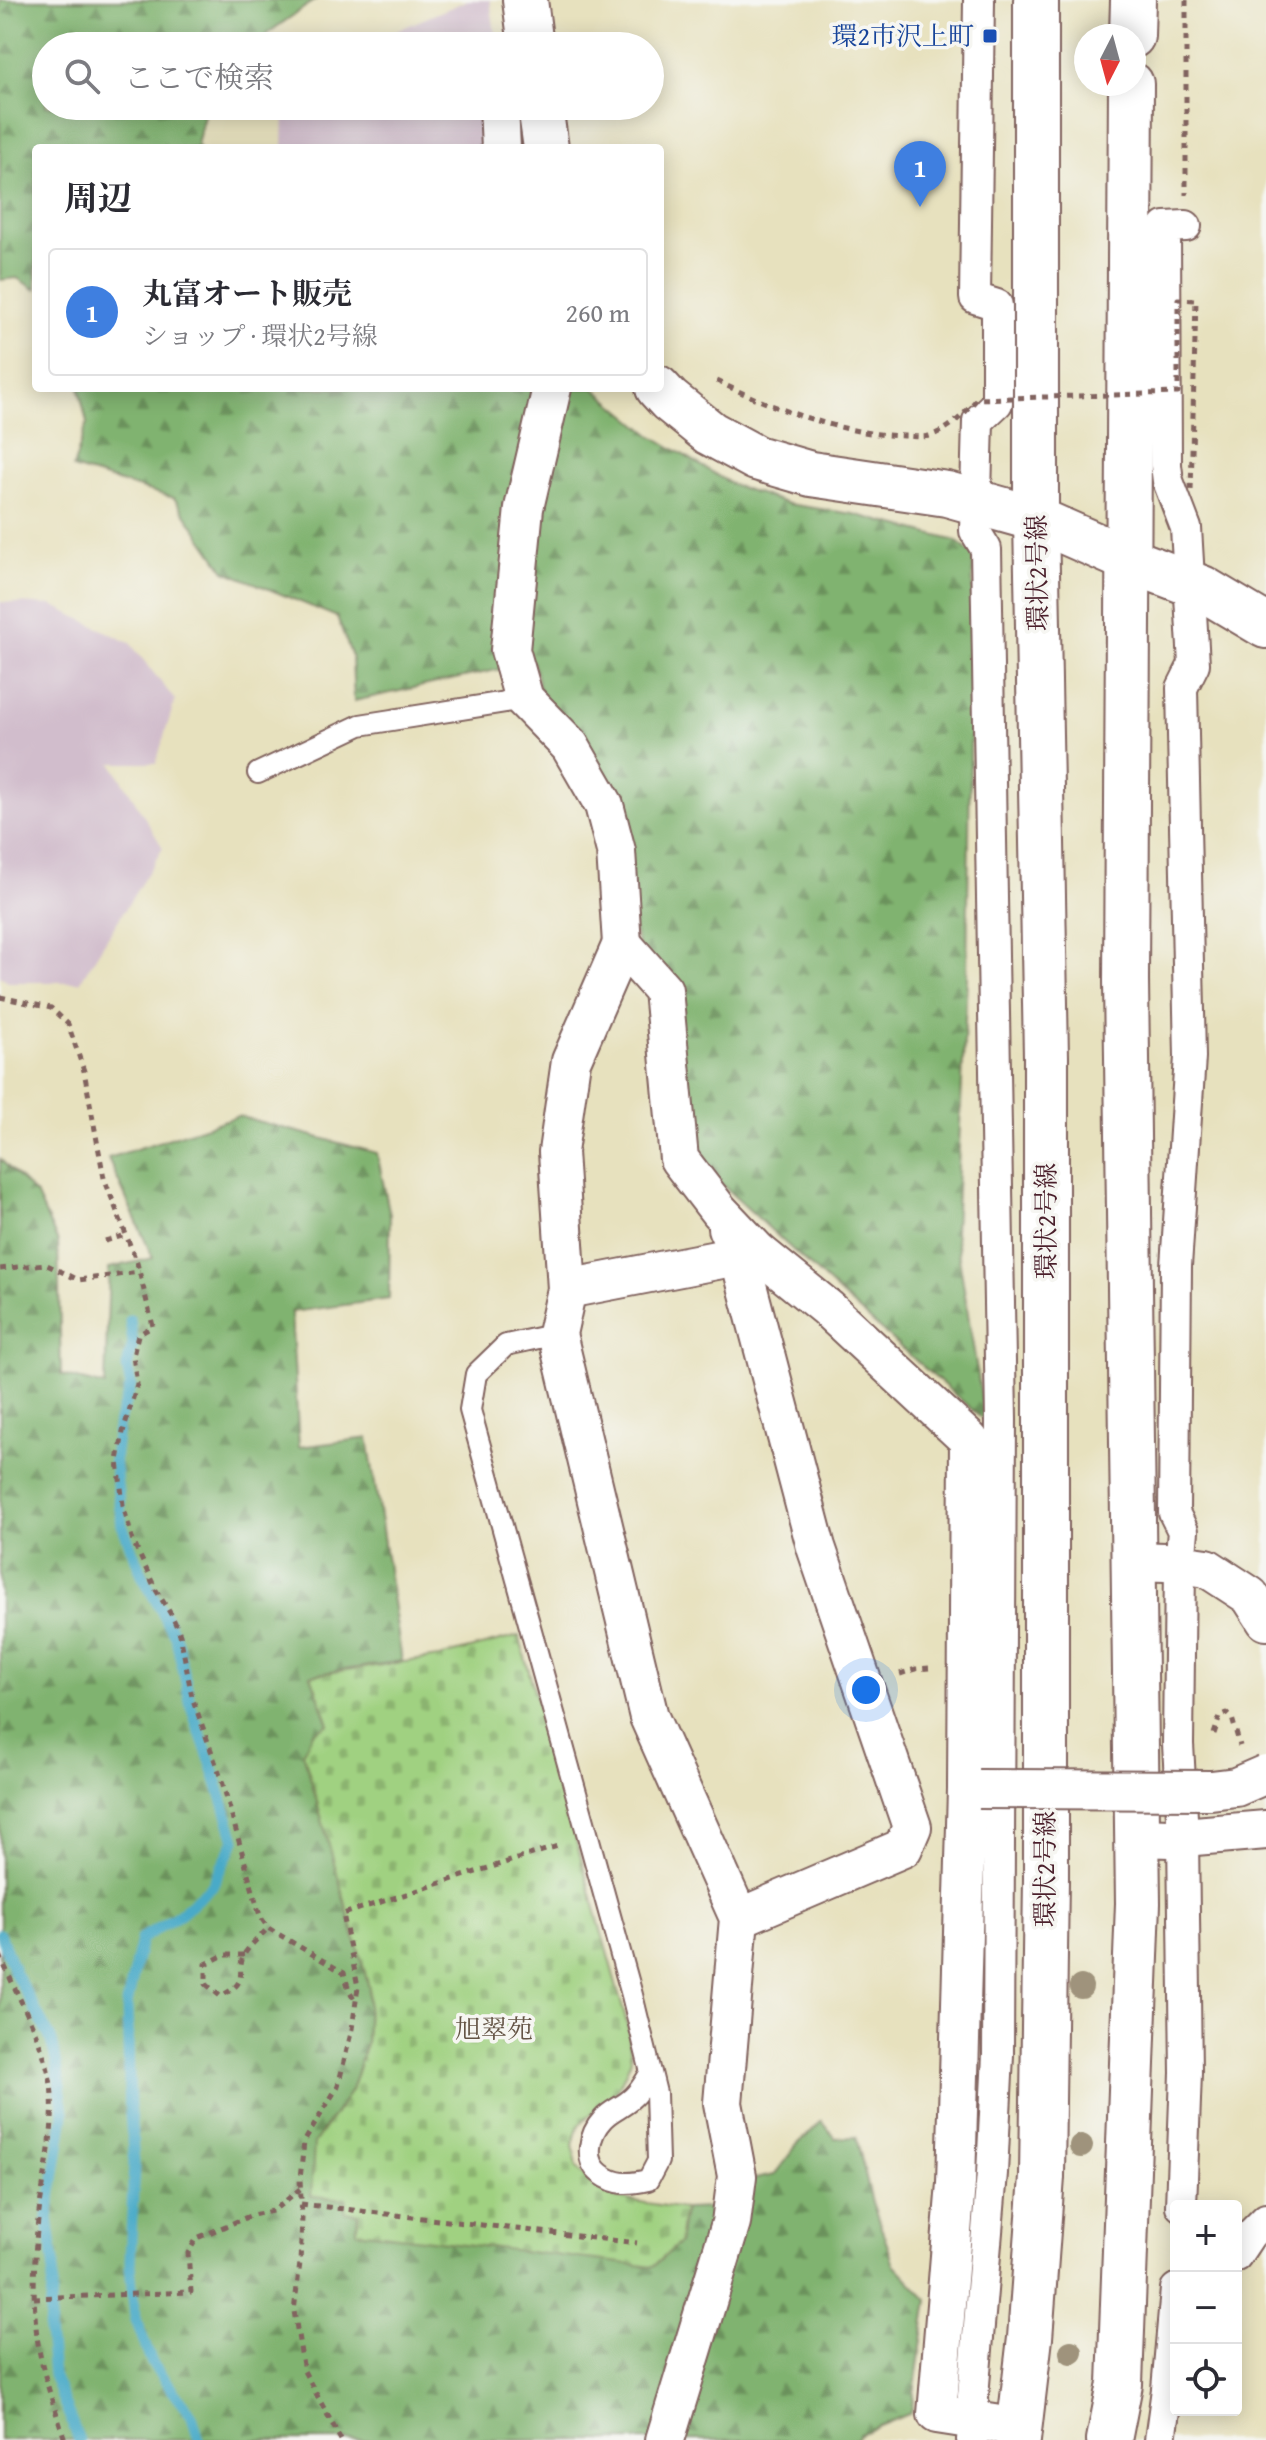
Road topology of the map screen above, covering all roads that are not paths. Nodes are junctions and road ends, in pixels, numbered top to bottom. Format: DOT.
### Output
graph roads {
  1 [pos="979,0"];
  2 [pos="1036,0"];
  3 [pos="1133,0"];
  4 [pos="1132,24"];
  5 [pos="1131,96"];
  6 [pos="500,120"];
  7 [pos="542,120"];
  8 [pos="501,144"];
  9 [pos="545,144"];
  10 [pos="1186,226"];
  11 [pos="551,392"];
  12 [pos="662,392"];
  13 [pos="975,502"];
  14 [pos="1036,519"];
  15 [pos="1129,560"];
  16 [pos="1190,583"];
  17 [pos="1266,626"];
  18 [pos="524,699"];
  19 [pos="258,773"];
  20 [pos="622,944"];
  21 [pos="748,1254"];
  22 [pos="567,1289"];
  23 [pos="557,1334"];
  24 [pos="1133,1561"];
  25 [pos="1180,1564"];
  26 [pos="1266,1621"];
  27 [pos="1254,1766"];
  28 [pos="973,1789"];
  29 [pos="1266,1830"];
  30 [pos="1183,1836"];
  31 [pos="1137,1837"];
  32 [pos="739,1918"];
  33 [pos="651,2072"];
  34 [pos="1181,2200"];
  35 [pos="1266,2219"];
  36 [pos="1242,2247"];
  37 [pos="1170,2383"];
  38 [pos="973,2431"];
  39 [pos="1019,2434"];
  40 [pos="665,2440"];
  41 [pos="1109,2440"];
  42 [pos="1160,2440"];
  1 -- 13 [label="street"];
  2 -- 14 [label="main road, 環状2号線"];
  3 -- 4 [label="main road"];
  5 -- 15 [label="main road"];
  6 -- 8 [label="street"];
  7 -- 9 [label="main road"];
  10 -- 16 [label="street"];
  11 -- 18 [label="street"];
  12 -- 13 [label="main road"];
  13 -- 14 [label="main road"];
  13 -- 38 [label="street"];
  14 -- 15 [label="main road"];
  14 -- 39 [label="main road, 環状2号線"];
  15 -- 16 [label="main road"];
  15 -- 24 [label="main road"];
  16 -- 17 [label="main road"];
  16 -- 25 [label="street"];
  18 -- 19 [label="lane"];
  18 -- 20 [label="street"];
  20 -- 21 [label="street"];
  20 -- 22 [label="street"];
  21 -- 22 [label="street"];
  21 -- 28 [label="street"];
  21 -- 32 [label="street"];
  22 -- 23 [label="street"];
  23 -- 32 [label="street"];
  23 -- 33 [label="lane"];
  24 -- 25 [label="street"];
  24 -- 31 [label="main road"];
  25 -- 26 [label="street"];
  25 -- 30 [label="street"];
  27 -- 28 [label="street, bridge"];
  28 -- 38 [label="street"];
  29 -- 30 [label="street"];
  30 -- 31 [label="street"];
  30 -- 34 [label="street"];
  31 -- 41 [label="main road"];
  32 -- 40 [label="street"];
  33 -- 33 [label="lane"];
  35 -- 36 [label="street"];
  37 -- 42 [label="street"];
  38 -- 39 [label="street"];
}
